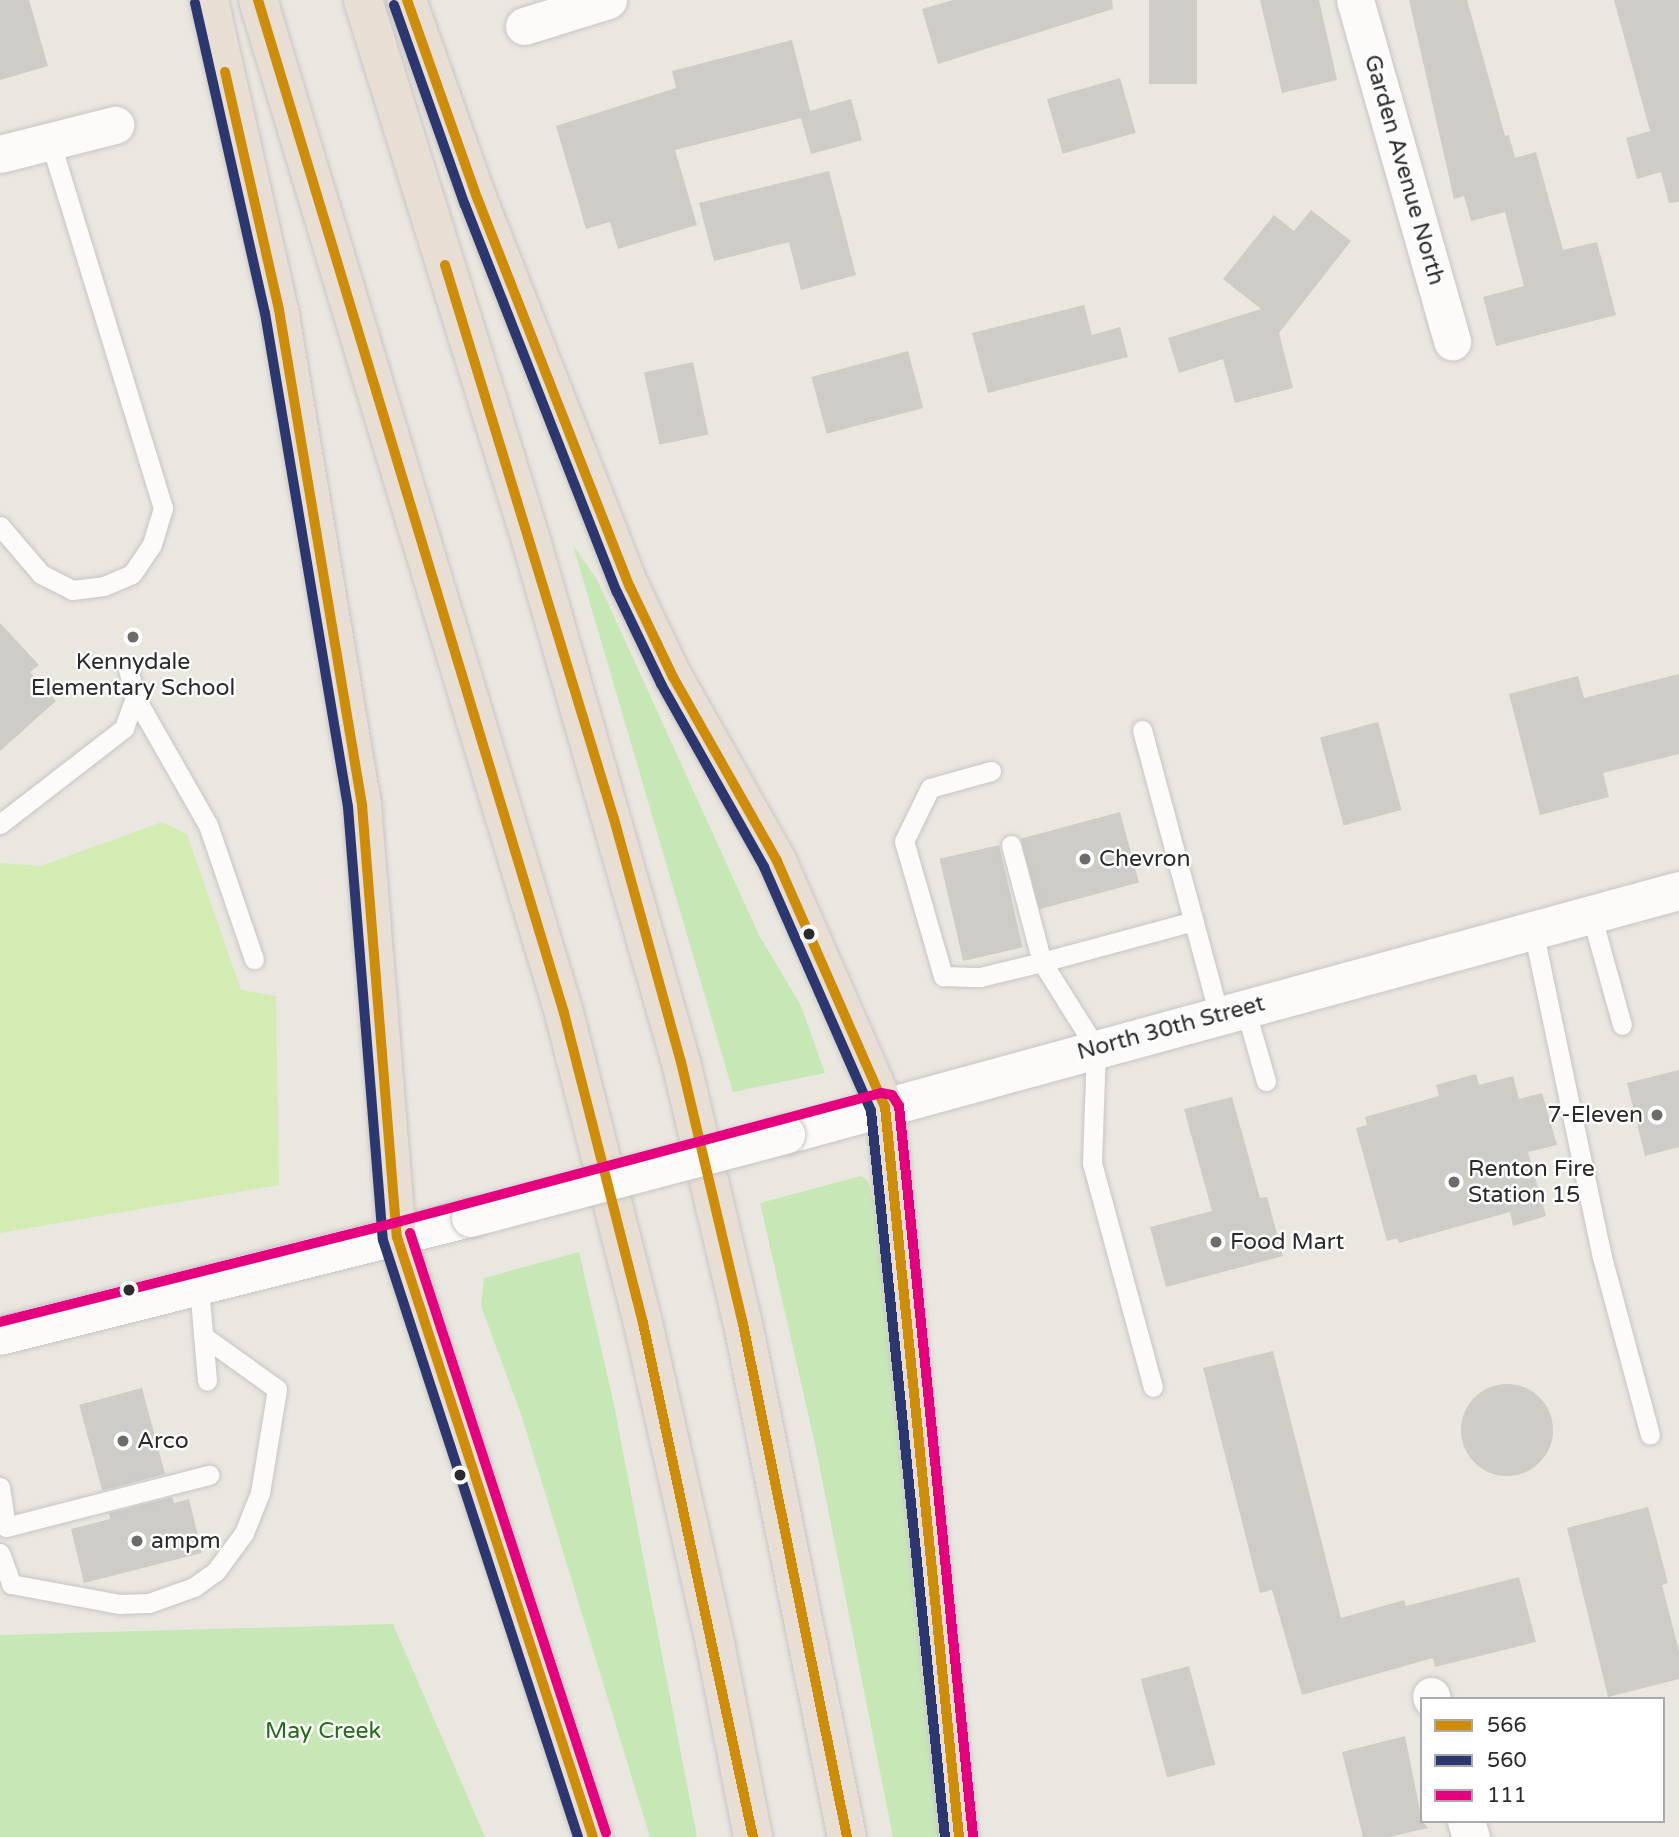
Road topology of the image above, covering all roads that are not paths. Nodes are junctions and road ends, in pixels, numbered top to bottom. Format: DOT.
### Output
graph roads {
  1 [pos="209,0"];
  2 [pos="258,0"];
  3 [pos="363,0"];
  4 [pos="407,0"];
  5 [pos="608,0"];
  6 [pos="1355,0"];
  7 [pos="524,26"];
  8 [pos="115,125"];
  9 [pos="50,141"];
  10 [pos="0,154"];
  11 [pos="1452,341"];
  12 [pos="0,526"];
  13 [pos="128,668"];
  14 [pos="135,697"];
  15 [pos="1142,730"];
  16 [pos="991,771"];
  17 [pos="0,824"];
  18 [pos="1011,845"];
  19 [pos="1679,891"];
  20 [pos="1591,914"];
  21 [pos="1194,921"];
  22 [pos="1533,930"];
  23 [pos="254,959"];
  24 [pos="1042,962"];
  25 [pos="1232,1012"];
  26 [pos="1622,1025"];
  27 [pos="1096,1048"];
  28 [pos="1266,1081"];
  29 [pos="885,1107"];
  30 [pos="397,1237"];
  31 [pos="199,1287"];
  32 [pos="0,1336"];
  33 [pos="203,1336"];
  34 [pos="207,1381"];
  35 [pos="1153,1387"];
  36 [pos="1650,1435"];
  37 [pos="209,1475"];
  38 [pos="0,1487"];
  39 [pos="3,1530"];
  40 [pos="0,1553"];
  41 [pos="593,1837"];
  42 [pos="753,1837"];
  43 [pos="846,1837"];
  44 [pos="959,1837"];
  1 -- 30 [label="highway"];
  2 -- 42 [label="highway"];
  3 -- 43 [label="highway"];
  4 -- 29 [label="highway"];
  5 -- 7 [label="street"];
  6 -- 11 [label="street, Garden Avenue North"];
  8 -- 9 [label="street"];
  9 -- 10 [label="street"];
  9 -- 12 [label="lane"];
  13 -- 14 [label="lane"];
  14 -- 17 [label="lane"];
  14 -- 23 [label="lane"];
  15 -- 21 [label="lane"];
  16 -- 24 [label="lane"];
  18 -- 24 [label="lane"];
  19 -- 20 [label="street, North 30th Street"];
  20 -- 22 [label="street, North 30th Street"];
  20 -- 26 [label="lane"];
  21 -- 24 [label="lane"];
  21 -- 25 [label="lane"];
  22 -- 25 [label="street, North 30th Street"];
  22 -- 36 [label="lane"];
  24 -- 27 [label="lane"];
  25 -- 27 [label="street, North 30th Street"];
  25 -- 28 [label="lane"];
  27 -- 29 [label="street, North 30th Street"];
  27 -- 35 [label="lane"];
  29 -- 30 [label="street, North 30th Street, bridge"];
  29 -- 44 [label="highway"];
  30 -- 31 [label="street, North 30th Street"];
  30 -- 41 [label="highway"];
  31 -- 32 [label="street, North 30th Street"];
  31 -- 33 [label="lane"];
  33 -- 34 [label="lane"];
  33 -- 40 [label="lane"];
  37 -- 39 [label="lane"];
  38 -- 39 [label="lane"];
}
